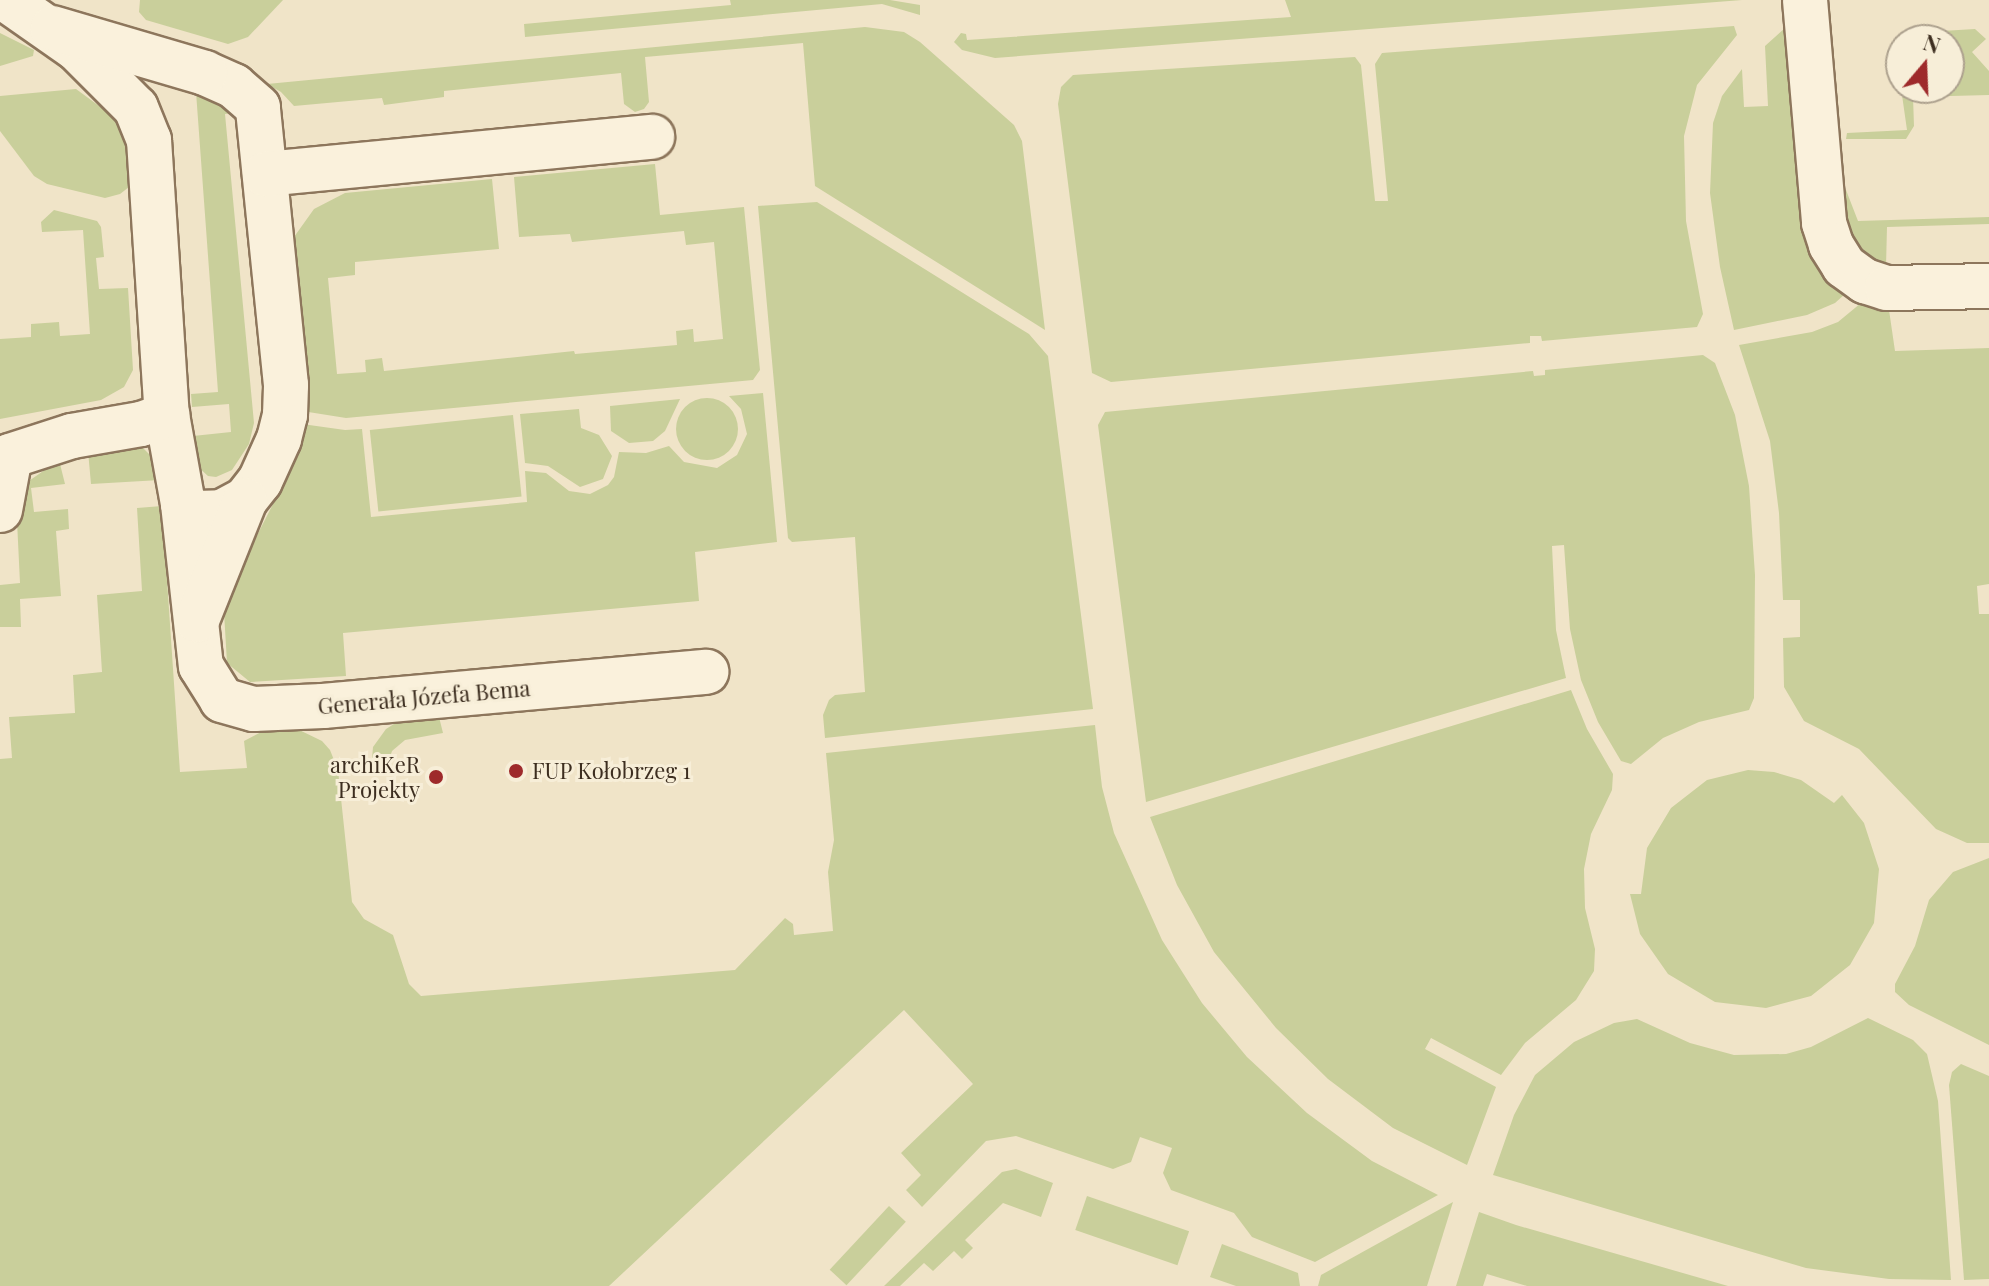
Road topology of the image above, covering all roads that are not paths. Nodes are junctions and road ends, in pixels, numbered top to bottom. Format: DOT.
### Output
graph roads {
  1 [pos="7,0"];
  2 [pos="1805,0"];
  3 [pos="52,28"];
  4 [pos="652,137"];
  5 [pos="265,174"];
  6 [pos="1989,286"];
  7 [pos="167,415"];
  8 [pos="5,451"];
  9 [pos="245,500"];
  10 [pos="183,504"];
  11 [pos="0,510"];
  12 [pos="194,626"];
  13 [pos="706,672"];
  1 -- 3 [label="street, Generała Józefa Bema"];
  2 -- 6 [label="street"];
  3 -- 5 [label="street, Generała Józefa Bema"];
  3 -- 7 [label="street, Generała Józefa Bema"];
  4 -- 5 [label="street"];
  5 -- 9 [label="street, Generała Józefa Bema"];
  7 -- 8 [label="street"];
  7 -- 10 [label="street, Generała Józefa Bema"];
  8 -- 11 [label="street"];
  9 -- 10 [label="street"];
  9 -- 12 [label="street, Generała Józefa Bema"];
  10 -- 12 [label="street, Generała Józefa Bema"];
  12 -- 13 [label="street, Generała Józefa Bema"];
}
